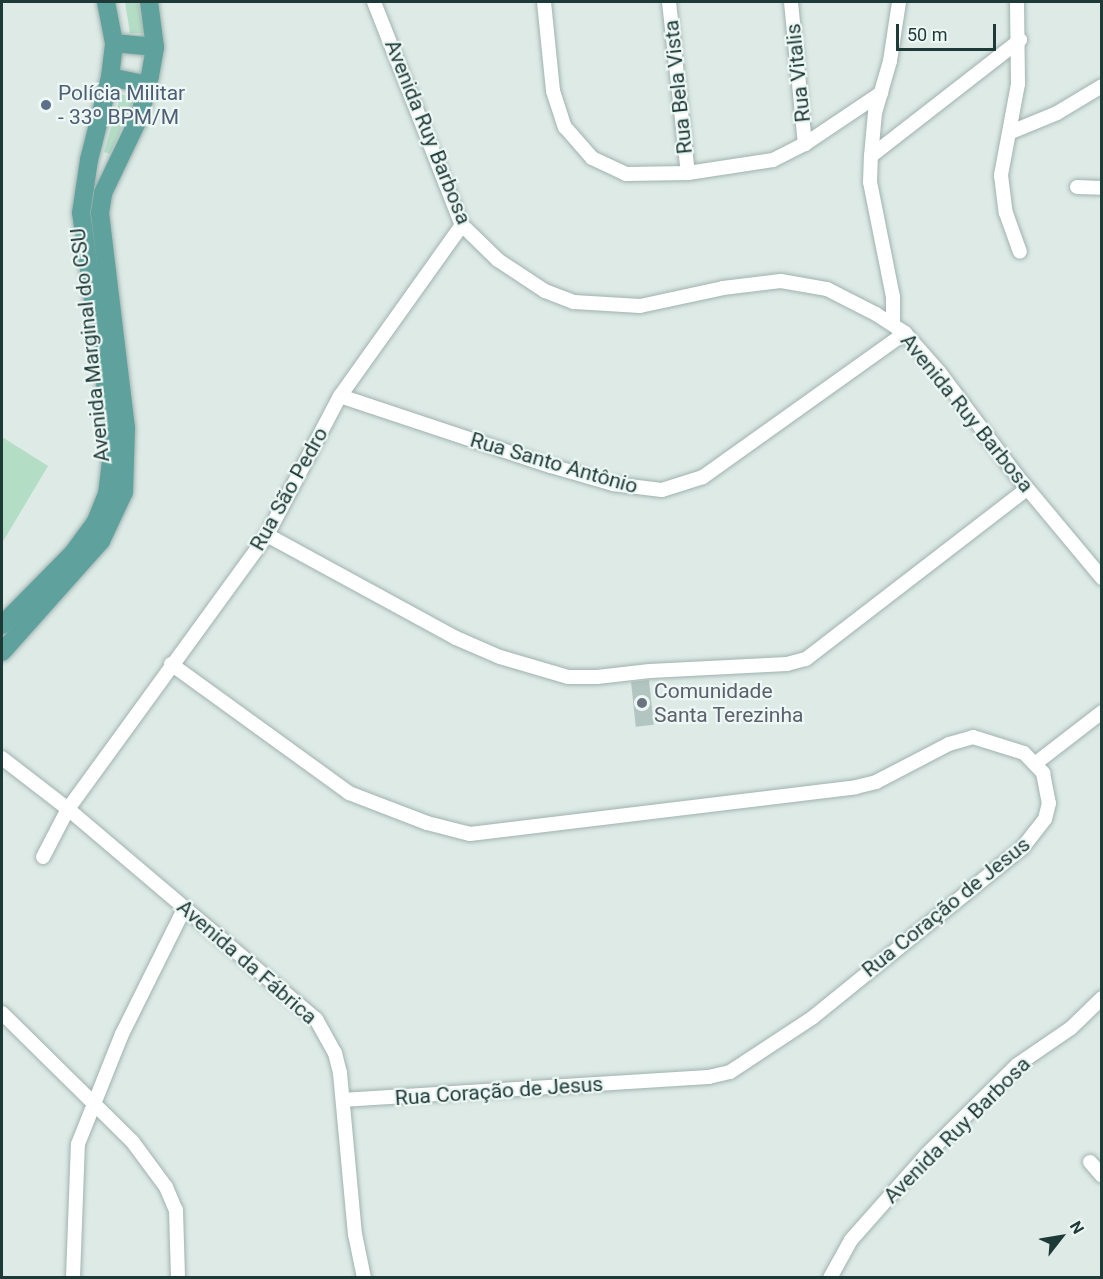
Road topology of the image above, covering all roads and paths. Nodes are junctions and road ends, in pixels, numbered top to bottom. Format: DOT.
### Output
graph roads {
  1 [pos="106,2"];
  2 [pos="374,2"];
  3 [pos="544,2"];
  4 [pos="669,2"];
  5 [pos="791,2"];
  6 [pos="899,2"];
  7 [pos="1017,2"];
  8 [pos="152,3"];
  9 [pos="1020,40"];
  10 [pos="114,43"];
  11 [pos="155,47"];
  12 [pos="110,77"];
  13 [pos="148,85"];
  14 [pos="1101,86"];
  15 [pos="881,93"];
  16 [pos="1011,132"];
  17 [pos="805,144"];
  18 [pos="871,156"];
  19 [pos="688,173"];
  20 [pos="1077,187"];
  21 [pos="1101,188"];
  22 [pos="462,225"];
  23 [pos="1020,252"];
  24 [pos="894,324"];
  25 [pos="905,333"];
  26 [pos="340,396"];
  27 [pos="1027,489"];
  28 [pos="267,535"];
  29 [pos="1101,578"];
  30 [pos="2,624"];
  31 [pos="2,652"];
  32 [pos="171,664"];
  33 [pos="1101,712"];
  34 [pos="2,758"];
  35 [pos="1036,763"];
  36 [pos="68,809"];
  37 [pos="43,857"];
  38 [pos="184,909"];
  39 [pos="1101,998"];
  40 [pos="2,1012"];
  41 [pos="345,1100"];
  42 [pos="94,1104"];
  43 [pos="1090,1162"];
  44 [pos="1101,1176"];
  45 [pos="72,1278"];
  46 [pos="178,1278"];
  47 [pos="364,1278"];
  48 [pos="830,1278"];
  1 -- 10 [label="main road, Avenida Marginal do CSU"];
  2 -- 22 [label="street, Avenida Ruy Barbosa"];
  3 -- 19 [label="street"];
  4 -- 19 [label="street, Rua Bela Vista"];
  5 -- 17 [label="street, Rua Vitalis"];
  6 -- 15 [label="street"];
  7 -- 9 [label="street"];
  8 -- 11 [label="main road, Avenida Marginal do CSU"];
  9 -- 16 [label="street"];
  9 -- 18 [label="street"];
  10 -- 11 [label="main road"];
  10 -- 12 [label="main road, Avenida Marginal do CSU"];
  11 -- 13 [label="main road, Avenida Marginal do CSU"];
  12 -- 13 [label="main road"];
  12 -- 30 [label="main road, Avenida Marginal do CSU"];
  13 -- 31 [label="main road, Avenida Marginal do CSU"];
  14 -- 16 [label="street"];
  15 -- 17 [label="street"];
  15 -- 18 [label="street"];
  16 -- 23 [label="street"];
  17 -- 19 [label="street"];
  18 -- 24 [label="street"];
  20 -- 21 [label="street"];
  22 -- 24 [label="street, Avenida Ruy Barbosa"];
  22 -- 26 [label="street, Rua São Pedro"];
  24 -- 25 [label="street, Avenida Ruy Barbosa"];
  25 -- 26 [label="street, Rua Santo Antônio"];
  25 -- 27 [label="street, Avenida Ruy Barbosa"];
  26 -- 28 [label="street, Rua São Pedro"];
  27 -- 28 [label="street"];
  27 -- 29 [label="street, Avenida Ruy Barbosa"];
  28 -- 32 [label="street, Rua São Pedro"];
  32 -- 35 [label="street"];
  32 -- 36 [label="street, Rua São Pedro"];
  33 -- 35 [label="street"];
  34 -- 36 [label="street, Avenida da Fábrica"];
  35 -- 41 [label="street, Rua Coração de Jesus"];
  36 -- 37 [label="street, Rua São Pedro"];
  36 -- 38 [label="street, Avenida da Fábrica"];
  38 -- 41 [label="street, Avenida da Fábrica"];
  38 -- 42 [label="street"];
  39 -- 48 [label="street, Avenida Ruy Barbosa"];
  40 -- 42 [label="street"];
  41 -- 47 [label="street, Avenida da Fábrica"];
  42 -- 45 [label="street"];
  42 -- 46 [label="street"];
  43 -- 44 [label="street"];
}
